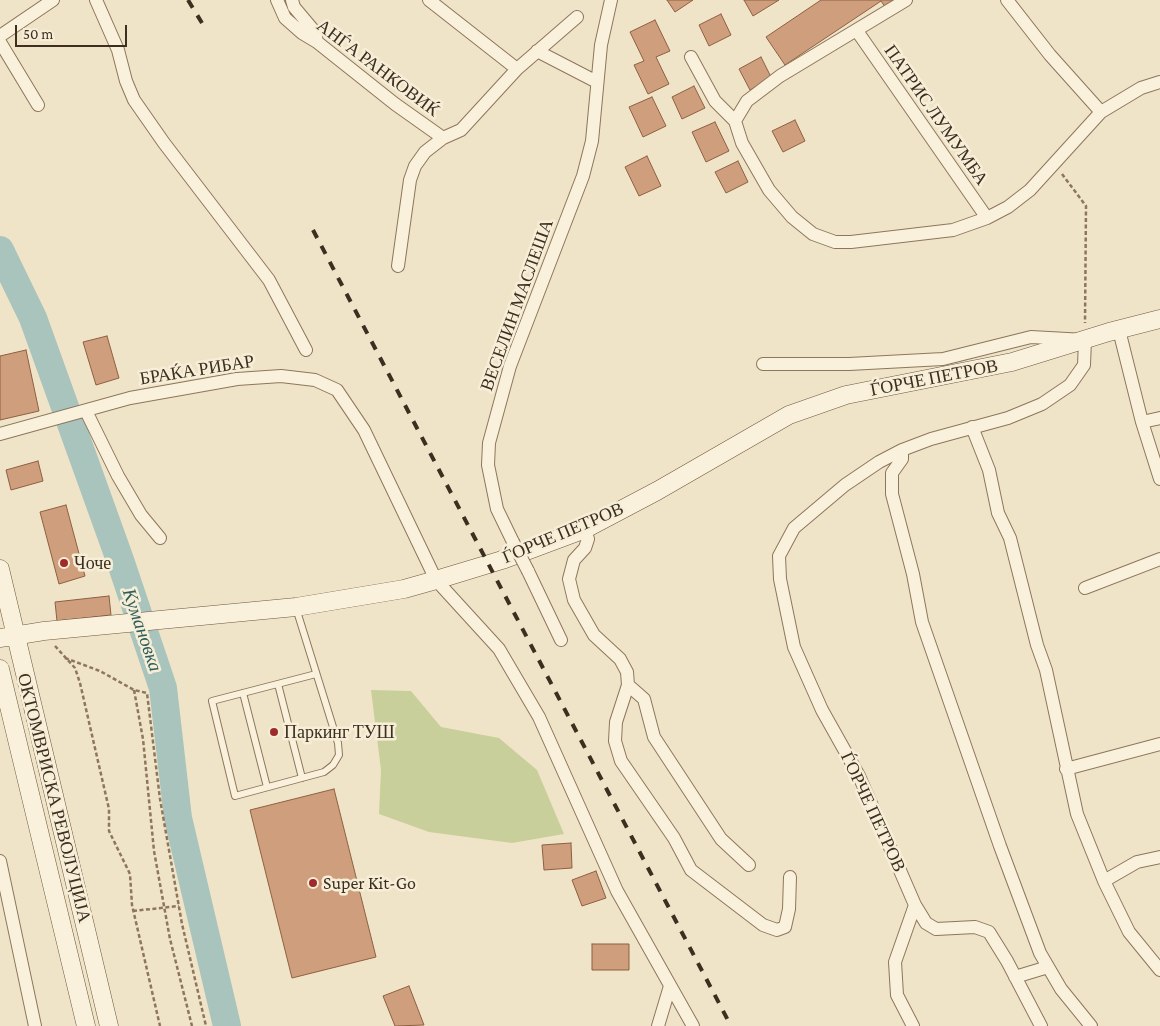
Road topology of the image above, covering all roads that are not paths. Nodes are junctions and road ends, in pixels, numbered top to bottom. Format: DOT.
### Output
graph roads {
  1 [pos="54,0"];
  2 [pos="96,0"];
  3 [pos="277,0"];
  4 [pos="292,0"];
  5 [pos="430,0"];
  6 [pos="611,0"];
  7 [pos="906,0"];
  8 [pos="1007,0"];
  9 [pos="577,17"];
  10 [pos="857,31"];
  11 [pos="0,36"];
  12 [pos="0,42"];
  13 [pos="317,42"];
  14 [pos="537,51"];
  15 [pos="691,56"];
  16 [pos="517,69"];
  17 [pos="596,82"];
  18 [pos="1160,82"];
  19 [pos="38,105"];
  20 [pos="1100,112"];
  21 [pos="735,121"];
  22 [pos="443,138"];
  23 [pos="987,218"];
  24 [pos="398,266"];
  25 [pos="1160,319"];
  26 [pos="1119,330"];
  27 [pos="1085,340"];
  28 [pos="306,350"];
  29 [pos="763,364"];
  30 [pos="86,412"];
  31 [pos="1160,418"];
  32 [pos="1142,422"];
  33 [pos="972,427"];
  34 [pos="0,434"];
  35 [pos="902,450"];
  36 [pos="1160,479"];
  37 [pos="584,528"];
  38 [pos="160,538"];
  39 [pos="1160,559"];
  40 [pos="0,569"];
  41 [pos="436,580"];
  42 [pos="1085,588"];
  43 [pos="296,607"];
  44 [pos="8,637"];
  45 [pos="561,640"];
  46 [pos="0,668"];
  47 [pos="316,674"];
  48 [pos="278,684"];
  49 [pos="628,685"];
  50 [pos="243,693"];
  51 [pos="1160,744"];
  52 [pos="1066,769"];
  53 [pos="302,778"];
  54 [pos="267,788"];
  55 [pos="1160,857"];
  56 [pos="0,861"];
  57 [pos="749,865"];
  58 [pos="790,877"];
  59 [pos="1104,881"];
  60 [pos="916,905"];
  61 [pos="1048,967"];
  62 [pos="1160,970"];
  63 [pos="1015,977"];
  64 [pos="670,986"];
  65 [pos="35,1026"];
  66 [pos="86,1026"];
  67 [pos="109,1026"];
  68 [pos="658,1026"];
  69 [pos="693,1026"];
  70 [pos="913,1026"];
  71 [pos="1041,1026"];
  72 [pos="1091,1026"];
  1 -- 11 [label="street"];
  2 -- 28 [label="street"];
  3 -- 13 [label="street, АНЃА РАНКОВИЌ"];
  4 -- 13 [label="street"];
  5 -- 16 [label="street"];
  6 -- 17 [label="street, ВЕСЕЛИН МАСЛЕША"];
  7 -- 10 [label="street"];
  8 -- 20 [label="street"];
  9 -- 14 [label="street"];
  10 -- 21 [label="street"];
  10 -- 23 [label="street, ПАТРИС ЛУМУМБА"];
  12 -- 19 [label="street"];
  13 -- 22 [label="street, АНЃА РАНКОВИЌ"];
  14 -- 16 [label="street"];
  14 -- 17 [label="street"];
  15 -- 21 [label="street"];
  16 -- 22 [label="street"];
  17 -- 45 [label="street, ВЕСЕЛИН МАСЛЕША, bridge"];
  18 -- 20 [label="street"];
  20 -- 23 [label="street"];
  21 -- 23 [label="street"];
  22 -- 24 [label="street"];
  25 -- 26 [label="street, ЃОРЧЕ ПЕТРОВ"];
  26 -- 27 [label="street, ЃОРЧЕ ПЕТРОВ"];
  26 -- 32 [label="street"];
  27 -- 29 [label="street"];
  27 -- 33 [label="street, ЃОРЧЕ ПЕТРОВ"];
  27 -- 37 [label="street, ЃОРЧЕ ПЕТРОВ"];
  30 -- 34 [label="street, БРАЌА РИБАР"];
  30 -- 38 [label="street"];
  30 -- 41 [label="street, БРАЌА РИБАР"];
  31 -- 32 [label="street"];
  32 -- 36 [label="street"];
  33 -- 35 [label="street, ЃОРЧЕ ПЕТРОВ"];
  33 -- 52 [label="street"];
  35 -- 60 [label="street, ЃОРЧЕ ПЕТРОВ"];
  35 -- 61 [label="street"];
  37 -- 41 [label="street, ЃОРЧЕ ПЕТРОВ"];
  37 -- 49 [label="street"];
  39 -- 42 [label="street"];
  40 -- 44 [label="street, ОКТОМВРИСКА РЕВОЛУЦИЈА"];
  41 -- 43 [label="street, ЃОРЧЕ ПЕТРОВ"];
  41 -- 64 [label="street, БРАЌА РИБАР"];
  43 -- 44 [label="street, ЃОРЧЕ ПЕТРОВ"];
  43 -- 47 [label="lane"];
  44 -- 67 [label="street, ОКТОМВРИСКА РЕВОЛУЦИЈА"];
  46 -- 66 [label="street, ОКТОМВРИСКА РЕВОЛУЦИЈА"];
  47 -- 48 [label="lane"];
  47 -- 53 [label="lane"];
  48 -- 50 [label="lane"];
  48 -- 53 [label="lane"];
  49 -- 57 [label="street"];
  49 -- 58 [label="street"];
  50 -- 54 [label="lane"];
  50 -- 54 [label="lane"];
  51 -- 52 [label="street"];
  52 -- 59 [label="street"];
  53 -- 54 [label="lane"];
  55 -- 59 [label="street"];
  56 -- 65 [label="street"];
  59 -- 62 [label="street"];
  60 -- 63 [label="street, ЃОРЧЕ ПЕТРОВ"];
  60 -- 70 [label="street"];
  61 -- 63 [label="street"];
  61 -- 72 [label="street"];
  63 -- 71 [label="street, ЃОРЧЕ ПЕТРОВ"];
  64 -- 68 [label="street"];
  64 -- 69 [label="street, БРАЌА РИБАР"];
}
